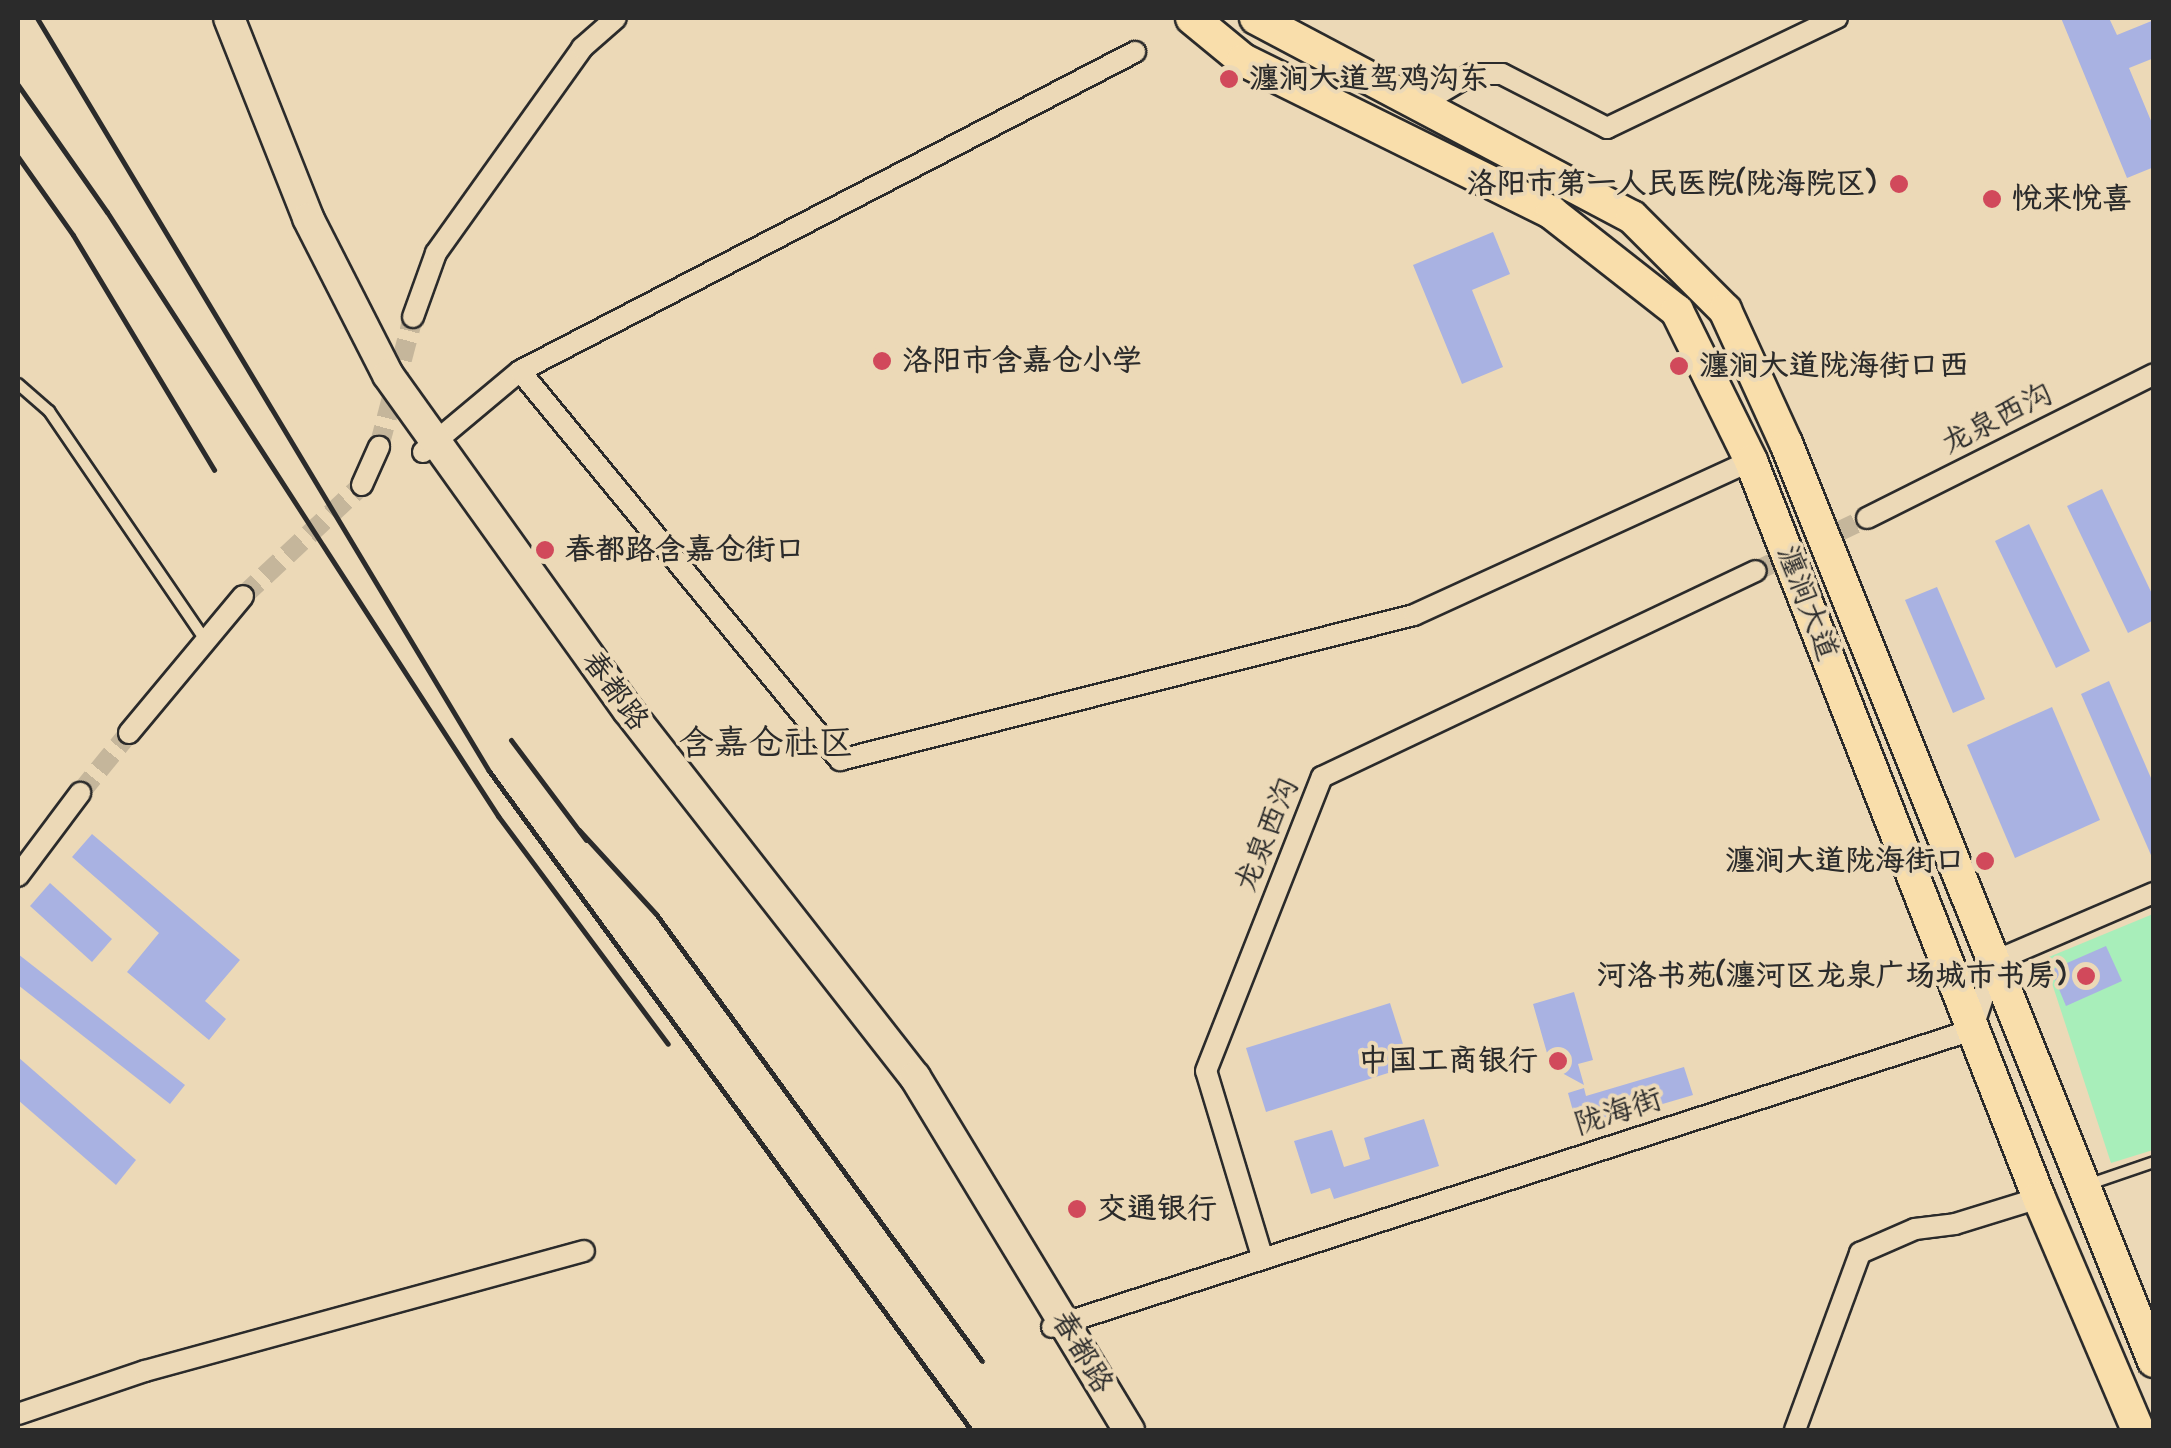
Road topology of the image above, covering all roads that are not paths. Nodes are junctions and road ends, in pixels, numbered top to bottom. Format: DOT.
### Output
graph roads {
  1 [pos="211,18"];
  2 [pos="229,18"];
  3 [pos="616,18"];
  4 [pos="1192,18"];
  5 [pos="1256,18"];
  6 [pos="1838,18"];
  7 [pos="1135,52"];
  8 [pos="1418,106"];
  9 [pos="413,317"];
  10 [pos="520,370"];
  11 [pos="2154,374"];
  12 [pos="18,384"];
  13 [pos="379,447"];
  14 [pos="429,447"];
  15 [pos="1751,461"];
  16 [pos="362,485"];
  17 [pos="1867,518"];
  18 [pos="1756,571"];
  19 [pos="242,596"];
  20 [pos="205,641"];
  21 [pos="128,733"];
  22 [pos="80,793"];
  23 [pos="18,876"];
  24 [pos="2154,892"];
  25 [pos="1995,960"];
  26 [pos="1972,1030"];
  27 [pos="2154,1162"];
  28 [pos="2086,1185"];
  29 [pos="2039,1198"];
  30 [pos="584,1251"];
  31 [pos="1262,1256"];
  32 [pos="1056,1324"];
  33 [pos="2154,1362"];
  34 [pos="18,1414"];
  35 [pos="1110,1430"];
  36 [pos="1129,1430"];
  37 [pos="1795,1430"];
  38 [pos="2138,1430"];
  1 -- 14 [label="main road, 春都路"];
  2 -- 14 [label="main road, 春都路"];
  3 -- 9 [label="street"];
  4 -- 15 [label="main road, 瀍涧大道"];
  5 -- 8 [label="main road, 瀍涧大道"];
  6 -- 8 [label="street"];
  7 -- 10 [label="street"];
  8 -- 25 [label="main road, 瀍涧大道"];
  10 -- 14 [label="street"];
  10 -- 15 [label="street"];
  11 -- 17 [label="street, 龙泉西沟"];
  12 -- 20 [label="lane"];
  13 -- 16 [label="street"];
  14 -- 32 [label="main road, 春都路"];
  15 -- 26 [label="main road, 瀍涧大道"];
  18 -- 31 [label="street, 龙泉西沟"];
  19 -- 20 [label="street"];
  20 -- 21 [label="street"];
  22 -- 23 [label="street"];
  24 -- 25 [label="street"];
  25 -- 26 [label="street"];
  25 -- 28 [label="main road, 瀍涧大道"];
  26 -- 29 [label="main road, 瀍涧大道"];
  26 -- 31 [label="street, 陇海街"];
  27 -- 28 [label="lane"];
  28 -- 33 [label="main road, 瀍涧大道"];
  29 -- 37 [label="street"];
  29 -- 38 [label="main road, 瀍涧大道"];
  30 -- 34 [label="street"];
  31 -- 32 [label="street, 陇海街"];
  32 -- 35 [label="main road, 春都路"];
  32 -- 36 [label="main road, 春都路"];
}
